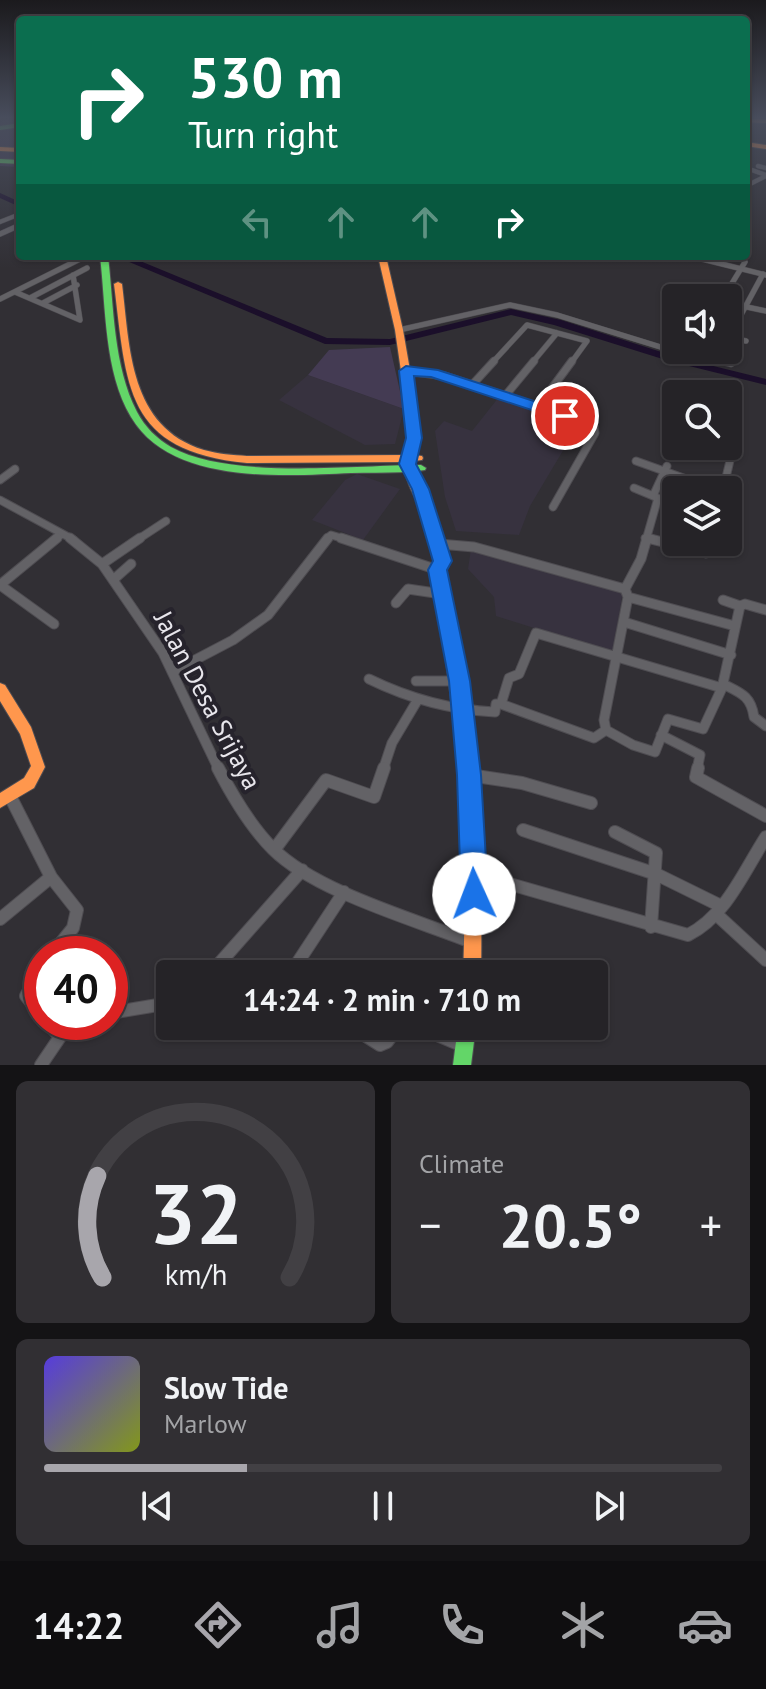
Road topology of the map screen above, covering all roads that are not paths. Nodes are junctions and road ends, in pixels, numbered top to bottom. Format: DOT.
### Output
graph roads {
  1 [pos="766,175"];
  2 [pos="752,181"];
  3 [pos="766,185"];
  4 [pos="78,260"];
  5 [pos="105,260"];
  6 [pos="113,260"];
  7 [pos="383,260"];
  8 [pos="706,260"];
  9 [pos="745,262"];
  10 [pos="87,268"];
  11 [pos="741,269"];
  12 [pos="73,275"];
  13 [pos="764,275"];
  14 [pos="732,284"];
  15 [pos="77,285"];
  16 [pos="15,292"];
  17 [pos="56,296"];
  18 [pos="30,298"];
  19 [pos="0,299"];
  20 [pos="43,303"];
  21 [pos="742,306"];
  22 [pos="745,307"];
  23 [pos="58,310"];
  24 [pos="766,311"];
  25 [pos="742,313"];
  26 [pos="119,319"];
  27 [pos="399,331"];
  28 [pos="557,333"];
  29 [pos="742,340"];
  30 [pos="746,341"];
  31 [pos="662,344"];
  32 [pos="406,371"];
  33 [pos="472,385"];
  34 [pos="505,396"];
  35 [pos="538,407"];
  36 [pos="636,461"];
  37 [pos="414,463"];
  38 [pos="15,469"];
  39 [pos="666,469"];
  40 [pos="683,476"];
  41 [pos="0,480"];
  42 [pos="634,488"];
  43 [pos="653,496"];
  44 [pos="0,500"];
  45 [pos="553,507"];
  46 [pos="166,521"];
  47 [pos="62,534"];
  48 [pos="645,538"];
  49 [pos="662,542"];
  50 [pos="440,545"];
  51 [pos="102,564"];
  52 [pos="131,564"];
  53 [pos="438,570"];
  54 [pos="113,580"];
  55 [pos="0,585"];
  56 [pos="626,593"];
  57 [pos="442,594"];
  58 [pos="723,600"];
  59 [pos="396,603"];
  60 [pos="740,606"];
  61 [pos="766,610"];
  62 [pos="624,622"];
  63 [pos="54,624"];
  64 [pos="735,626"];
  65 [pos="731,655"];
  66 [pos="616,657"];
  67 [pos="172,672"];
  68 [pos="369,679"];
  69 [pos="416,681"];
  70 [pos="459,681"];
  71 [pos="722,686"];
  72 [pos="0,689"];
  73 [pos="417,701"];
  74 [pos="501,704"];
  75 [pos="462,711"];
  76 [pos="766,726"];
  77 [pos="606,730"];
  78 [pos="661,735"];
  79 [pos="469,775"];
  80 [pos="5,798"];
  81 [pos="591,803"];
  82 [pos="766,816"];
  83 [pos="523,830"];
  84 [pos="615,832"];
  85 [pos="766,837"];
  86 [pos="274,850"];
  87 [pos="302,870"];
  88 [pos="474,874"];
  89 [pos="656,874"];
  90 [pos="51,877"];
  91 [pos="344,892"];
  92 [pos="718,910"];
  93 [pos="0,919"];
  94 [pos="651,927"];
  95 [pos="67,936"];
  96 [pos="475,943"];
  97 [pos="222,960"];
  98 [pos="299,960"];
  99 [pos="473,960"];
  100 [pos="766,960"];
  101 [pos="156,1005"];
  102 [pos="128,1010"];
  103 [pos="58,1040"];
  104 [pos="450,1040"];
  105 [pos="466,1040"];
  106 [pos="465,1046"];
  107 [pos="41,1065"];
  108 [pos="462,1065"];
  1 -- 2 [label="street"];
  2 -- 3 [label="street"];
  4 -- 16 [label="street"];
  5 -- 26 [label="main road"];
  6 -- 26 [label="main road"];
  7 -- 27 [label="main road"];
  8 -- 11 [label="street"];
  9 -- 11 [label="street"];
  10 -- 12 [label="street"];
  11 -- 13 [label="street"];
  11 -- 14 [label="street"];
  12 -- 15 [label="street"];
  12 -- 18 [label="street"];
  13 -- 22 [label="street"];
  15 -- 17 [label="street"];
  15 -- 23 [label="street"];
  16 -- 18 [label="street"];
  16 -- 19 [label="street"];
  17 -- 20 [label="street"];
  17 -- 23 [label="street"];
  18 -- 20 [label="street"];
  20 -- 23 [label="street"];
  21 -- 22 [label="street"];
  22 -- 24 [label="street"];
  22 -- 25 [label="street"];
  26 -- 37 [label="main road"];
  27 -- 31 [label="street"];
  27 -- 32 [label="main road"];
  28 -- 33 [label="street"];
  28 -- 34 [label="street"];
  28 -- 35 [label="street"];
  29 -- 30 [label="street"];
  32 -- 33 [label="street"];
  32 -- 37 [label="main road"];
  33 -- 34 [label="street"];
  34 -- 35 [label="street"];
  35 -- 45 [label="street"];
  36 -- 39 [label="street"];
  37 -- 50 [label="main road"];
  38 -- 41 [label="street"];
  39 -- 40 [label="street"];
  39 -- 43 [label="street"];
  42 -- 43 [label="street"];
  43 -- 48 [label="street"];
  44 -- 47 [label="street, Jalan Desa Srijaya"];
  46 -- 51 [label="street"];
  47 -- 51 [label="street, Jalan Desa Srijaya"];
  47 -- 55 [label="street"];
  48 -- 49 [label="street"];
  48 -- 56 [label="street"];
  50 -- 53 [label="main road"];
  50 -- 56 [label="street"];
  51 -- 54 [label="street, Jalan Desa Srijaya"];
  52 -- 54 [label="street"];
  53 -- 57 [label="main road"];
  53 -- 67 [label="street"];
  54 -- 67 [label="street, Jalan Desa Srijaya"];
  55 -- 63 [label="street"];
  56 -- 62 [label="street"];
  56 -- 64 [label="street"];
  57 -- 59 [label="street"];
  57 -- 70 [label="main road"];
  58 -- 60 [label="street"];
  60 -- 61 [label="street"];
  60 -- 64 [label="street"];
  62 -- 65 [label="street"];
  62 -- 66 [label="street"];
  64 -- 65 [label="street"];
  65 -- 71 [label="street"];
  66 -- 71 [label="street"];
  66 -- 74 [label="street"];
  66 -- 77 [label="street"];
  67 -- 86 [label="street, Jalan Desa Srijaya"];
  68 -- 73 [label="street"];
  69 -- 70 [label="street"];
  70 -- 75 [label="main road"];
  71 -- 76 [label="street"];
  71 -- 78 [label="street"];
  72 -- 80 [label="main road"];
  73 -- 75 [label="street"];
  73 -- 86 [label="street"];
  74 -- 75 [label="street"];
  74 -- 77 [label="street"];
  75 -- 79 [label="main road"];
  77 -- 78 [label="street"];
  78 -- 82 [label="street"];
  79 -- 81 [label="street"];
  79 -- 88 [label="main road"];
  80 -- 90 [label="street"];
  83 -- 89 [label="street"];
  84 -- 89 [label="street"];
  85 -- 92 [label="street"];
  86 -- 87 [label="street, Jalan Desa Srijaya"];
  87 -- 91 [label="street, Jalan Desa Srijaya"];
  87 -- 97 [label="street"];
  88 -- 94 [label="street"];
  88 -- 96 [label="main road"];
  89 -- 92 [label="street"];
  89 -- 94 [label="street"];
  90 -- 93 [label="street"];
  90 -- 95 [label="street"];
  91 -- 96 [label="street, Jalan Desa Srijaya"];
  91 -- 98 [label="street"];
  92 -- 94 [label="street"];
  92 -- 100 [label="street"];
  96 -- 99 [label="main road"];
  101 -- 102 [label="street"];
  103 -- 107 [label="street"];
  104 -- 106 [label="street"];
  105 -- 106 [label="main road"];
  106 -- 108 [label="main road"];
}
